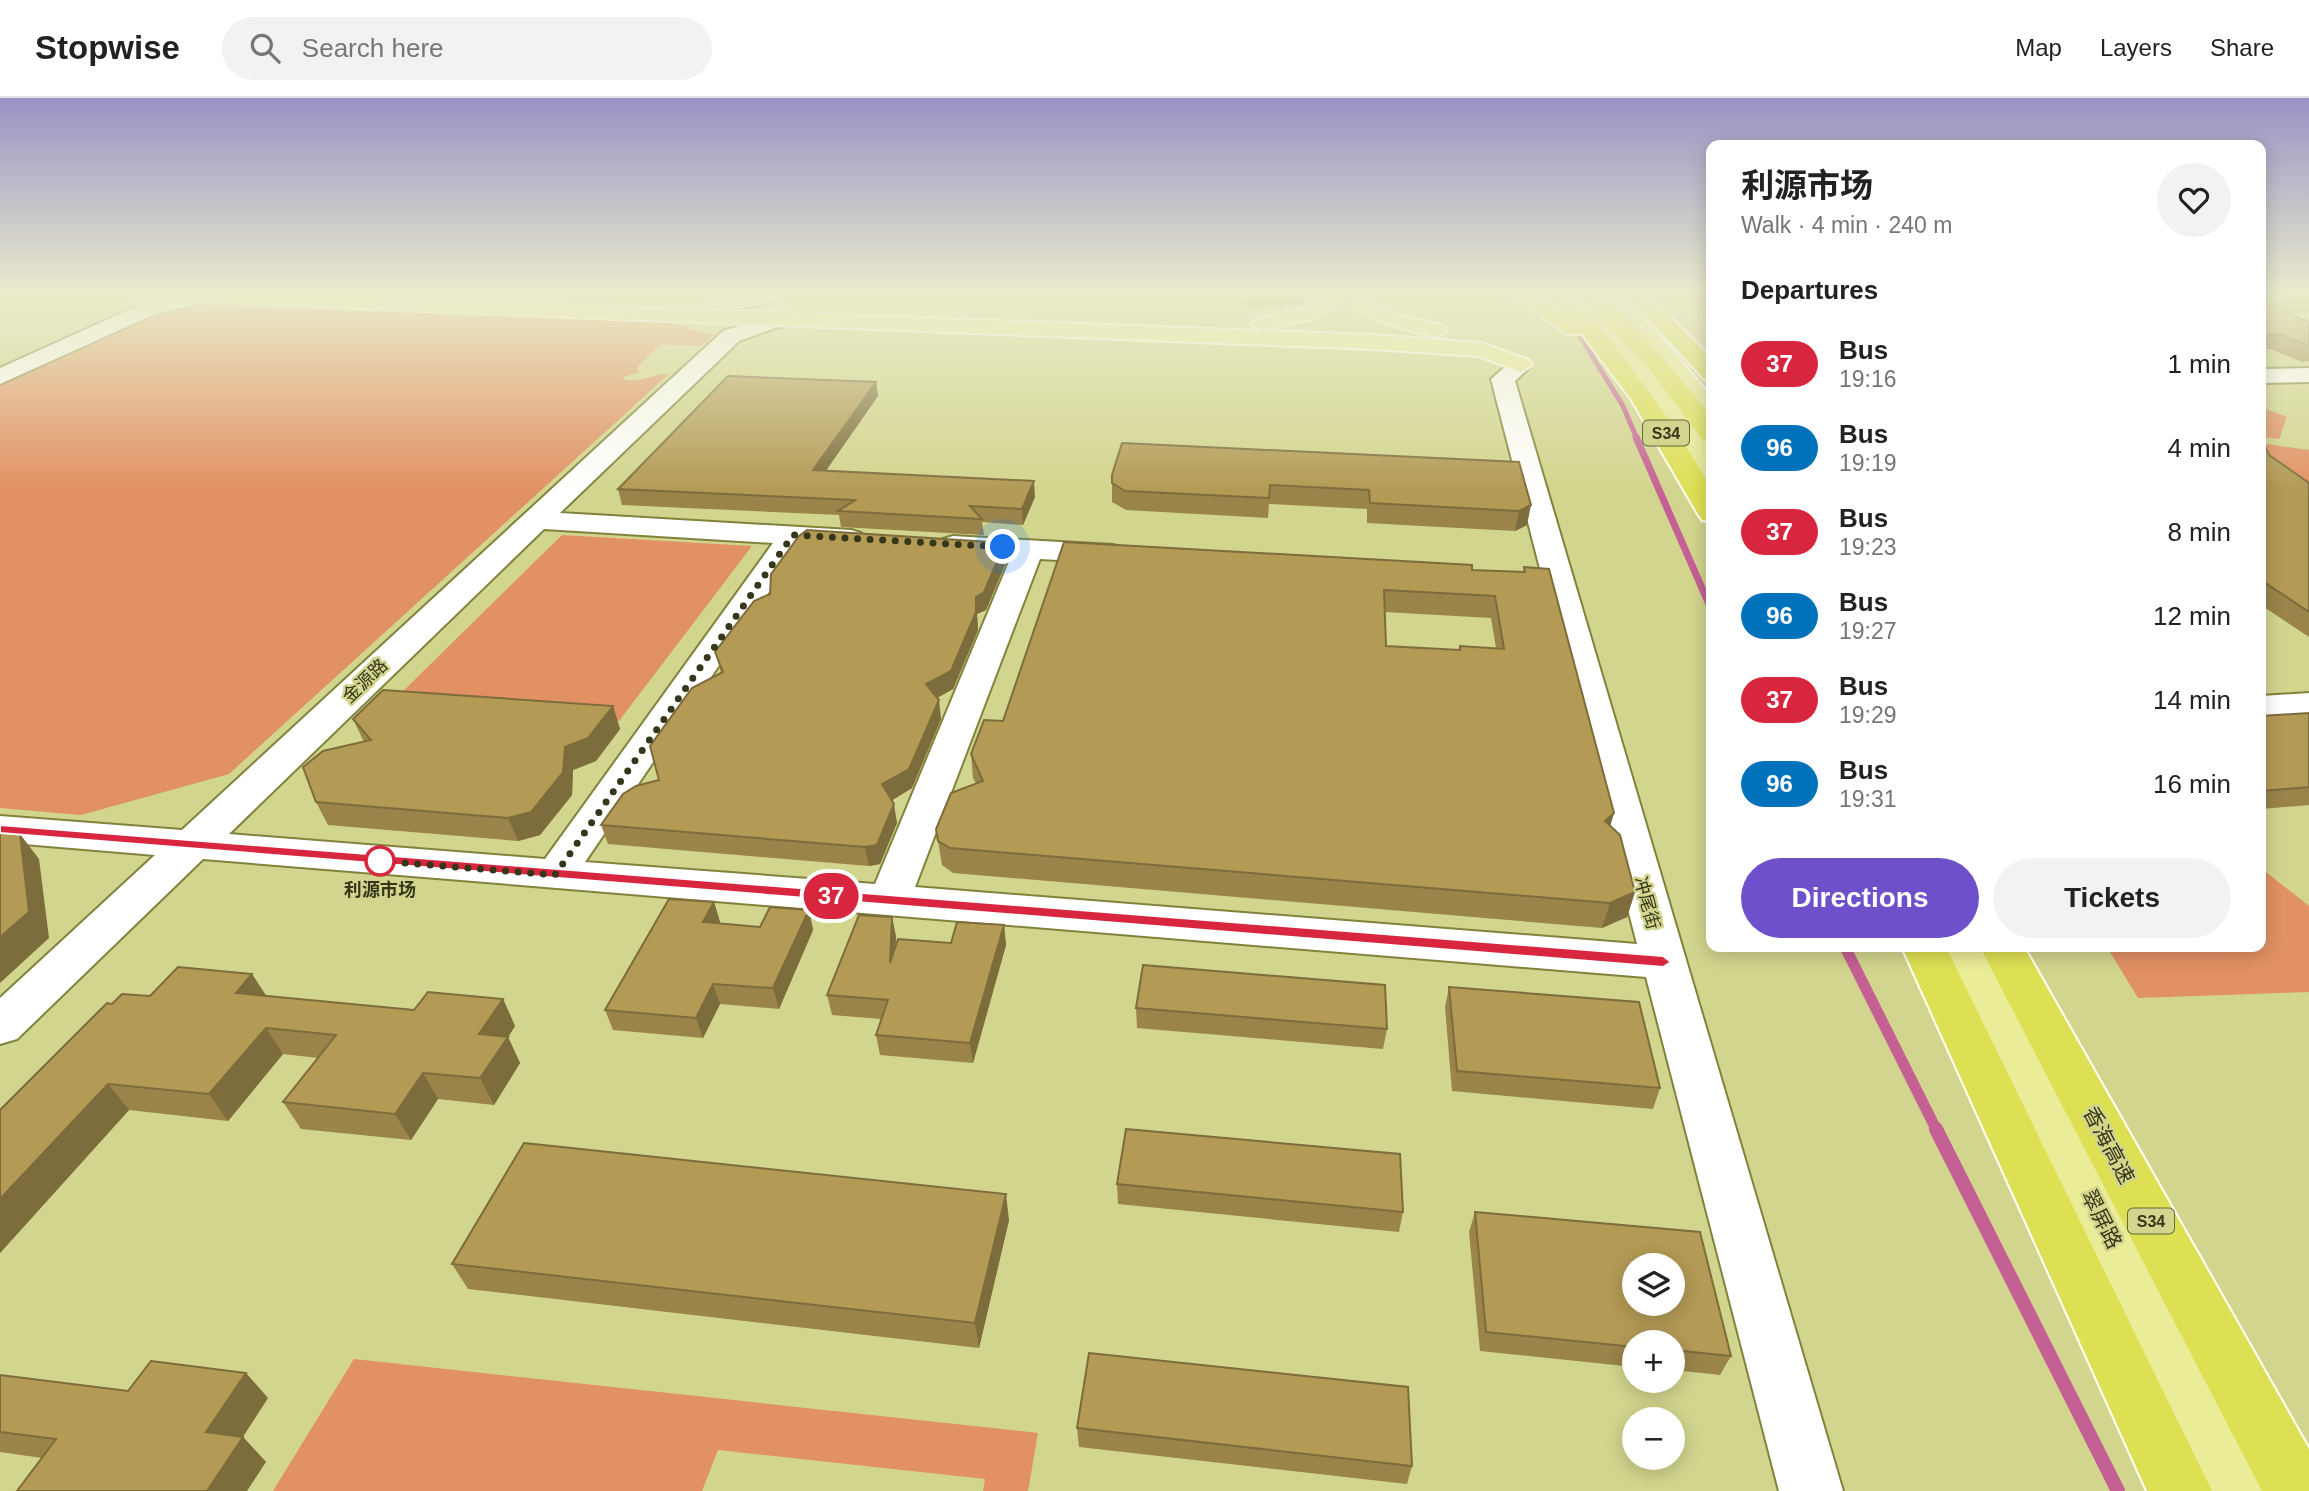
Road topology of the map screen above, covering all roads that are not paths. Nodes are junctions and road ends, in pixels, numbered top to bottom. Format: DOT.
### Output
graph roads {
  1 [pos="31,361"];
  2 [pos="682,361"];
  3 [pos="1510,361"];
  4 [pos="1519,361"];
  5 [pos="1616,361"];
  6 [pos="1633,361"];
  7 [pos="1656,361"];
  8 [pos="1670,361"];
  9 [pos="1521,365"];
  10 [pos="2309,375"];
  11 [pos="2266,376"];
  12 [pos="0,377"];
  13 [pos="1706,403"];
  14 [pos="1706,427"];
  15 [pos="1706,463"];
  16 [pos="1706,503"];
  17 [pos="534,520"];
  18 [pos="793,535"];
  19 [pos="877,540"];
  20 [pos="932,543"];
  21 [pos="1029,549"];
  22 [pos="1141,555"];
  23 [pos="2309,704"];
  24 [pos="2266,707"];
  25 [pos="0,830"];
  26 [pos="193,846"];
  27 [pos="555,875"];
  28 [pos="889,901"];
  29 [pos="1926,952"];
  30 [pos="1966,952"];
  31 [pos="2005,952"];
  32 [pos="2024,952"];
  33 [pos="1663,962"];
  34 [pos="0,1026"];
  35 [pos="2309,1455"];
  36 [pos="1811,1491"];
  37 [pos="2180,1491"];
  38 [pos="2240,1491"];
  39 [pos="2297,1491"];
  1 -- 12 [label="street"];
  2 -- 17 [label="street, 金源路"];
  3 -- 9 [label="main road"];
  4 -- 9 [label="main road"];
  5 -- 16 [label="highway, S34"];
  6 -- 15 [label="main road"];
  7 -- 14 [label="highway, S34"];
  8 -- 13 [label="main road"];
  9 -- 33 [label="street, 冲尾街"];
  10 -- 11 [label="street"];
  17 -- 18 [label="street"];
  17 -- 26 [label="street, 金源路"];
  18 -- 19 [label="street"];
  18 -- 27 [label="street"];
  20 -- 21 [label="street"];
  21 -- 22 [label="street"];
  21 -- 28 [label="street"];
  23 -- 24 [label="street"];
  25 -- 26 [label="street"];
  26 -- 27 [label="street"];
  26 -- 34 [label="street, 金源路"];
  27 -- 28 [label="street"];
  28 -- 33 [label="street"];
  29 -- 37 [label="highway"];
  30 -- 38 [label="main road, 翠屏路"];
  31 -- 39 [label="highway, 香海高速 / S34"];
  32 -- 35 [label="main road"];
  33 -- 36 [label="street, 冲尾街"];
}
